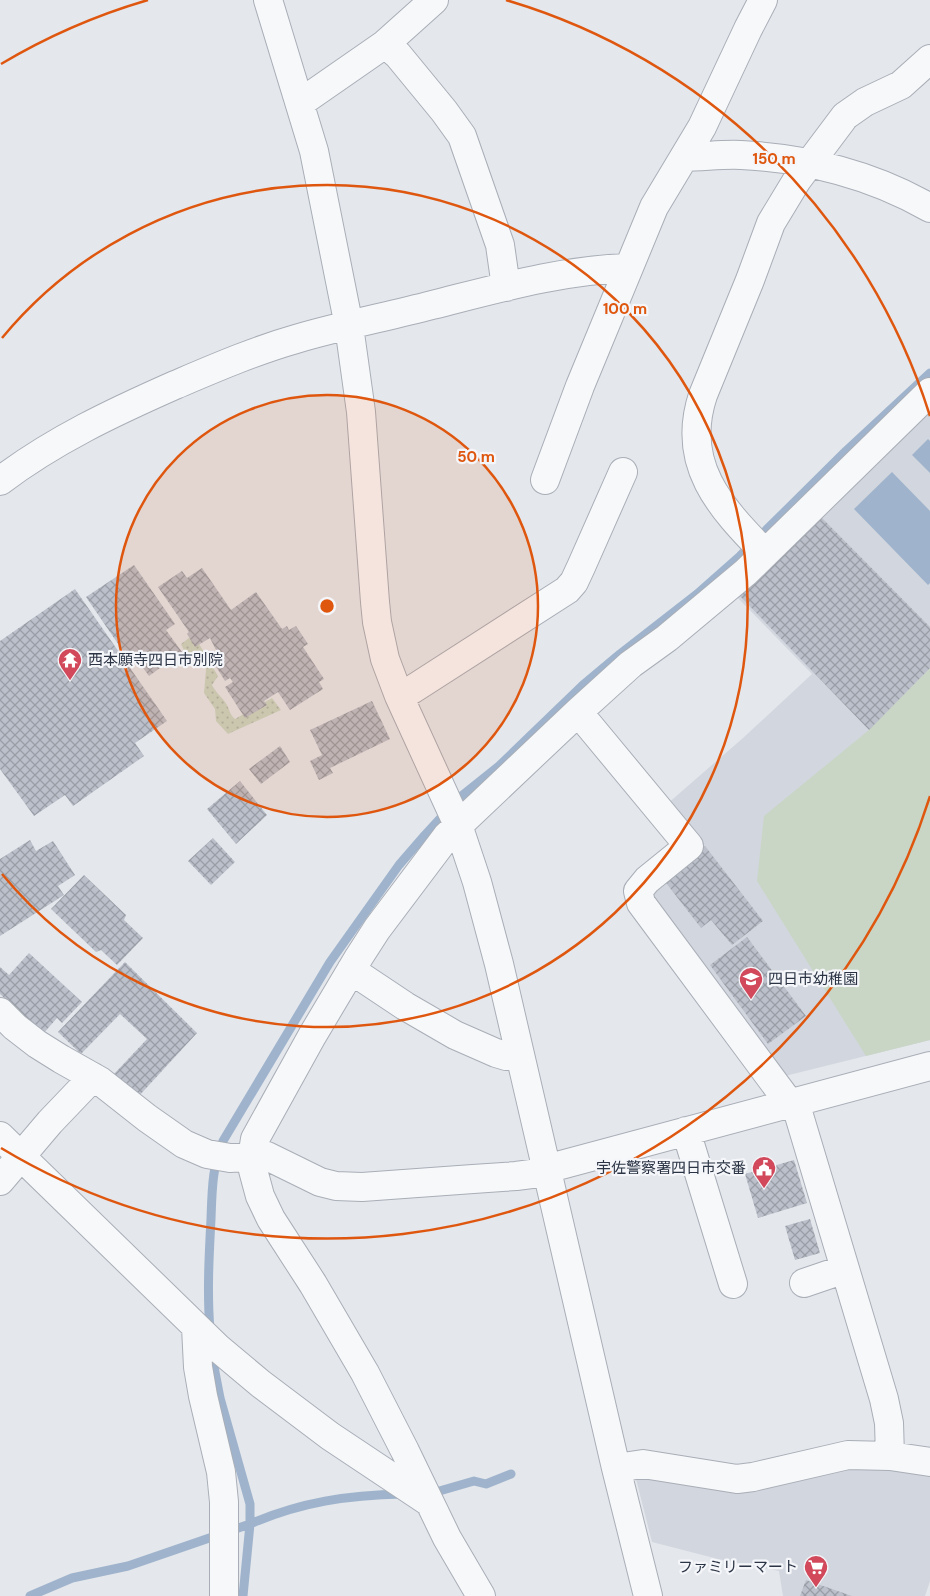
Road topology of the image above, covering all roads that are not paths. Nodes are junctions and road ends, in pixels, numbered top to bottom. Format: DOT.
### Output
graph roads {
  1 [pos="268,0"];
  2 [pos="434,0"];
  3 [pos="763,0"];
  4 [pos="385,44"];
  5 [pos="930,59"];
  6 [pos="300,103"];
  7 [pos="684,157"];
  8 [pos="810,163"];
  9 [pos="930,208"];
  10 [pos="628,268"];
  11 [pos="506,287"];
  12 [pos="349,326"];
  13 [pos="930,392"];
  14 [pos="623,472"];
  15 [pos="546,480"];
  16 [pos="0,481"];
  17 [pos="765,553"];
  18 [pos="399,696"];
  19 [pos="578,712"];
  20 [pos="453,812"];
  21 [pos="351,970"];
  22 [pos="0,1012"];
  23 [pos="520,1056"];
  24 [pos="930,1066"];
  25 [pos="93,1076"];
  26 [pos="793,1103"];
  27 [pos="686,1131"];
  28 [pos="0,1136"];
  29 [pos="21,1156"];
  30 [pos="252,1158"];
  31 [pos="546,1170"];
  32 [pos="0,1181"];
  33 [pos="845,1269"];
  34 [pos="804,1283"];
  35 [pos="733,1284"];
  36 [pos="196,1327"];
  37 [pos="890,1456"];
  38 [pos="930,1462"];
  39 [pos="616,1468"];
  40 [pos="429,1502"];
  41 [pos="224,1596"];
  42 [pos="480,1596"];
  43 [pos="648,1596"];
  1 -- 6 [label="street"];
  2 -- 4 [label="street"];
  3 -- 7 [label="street"];
  4 -- 6 [label="street"];
  4 -- 11 [label="street"];
  5 -- 8 [label="street"];
  6 -- 12 [label="street"];
  7 -- 8 [label="street"];
  7 -- 10 [label="street"];
  8 -- 9 [label="street"];
  8 -- 17 [label="street"];
  10 -- 11 [label="street"];
  10 -- 15 [label="street"];
  11 -- 12 [label="street"];
  12 -- 16 [label="street"];
  12 -- 18 [label="street"];
  13 -- 17 [label="street"];
  14 -- 18 [label="street"];
  17 -- 19 [label="street"];
  18 -- 20 [label="street"];
  19 -- 20 [label="street"];
  19 -- 26 [label="street"];
  20 -- 21 [label="street"];
  20 -- 23 [label="street"];
  21 -- 23 [label="street"];
  21 -- 30 [label="street"];
  22 -- 25 [label="street"];
  23 -- 31 [label="street"];
  24 -- 26 [label="street"];
  25 -- 29 [label="street"];
  25 -- 30 [label="street"];
  26 -- 27 [label="street"];
  26 -- 33 [label="street"];
  27 -- 31 [label="street"];
  27 -- 35 [label="street"];
  28 -- 29 [label="street"];
  29 -- 32 [label="street"];
  29 -- 36 [label="street"];
  30 -- 31 [label="street"];
  30 -- 40 [label="street"];
  31 -- 39 [label="street"];
  33 -- 34 [label="street"];
  33 -- 37 [label="street"];
  36 -- 40 [label="street"];
  36 -- 41 [label="street"];
  37 -- 38 [label="street"];
  37 -- 39 [label="street"];
  39 -- 43 [label="street"];
  40 -- 42 [label="street"];
}
